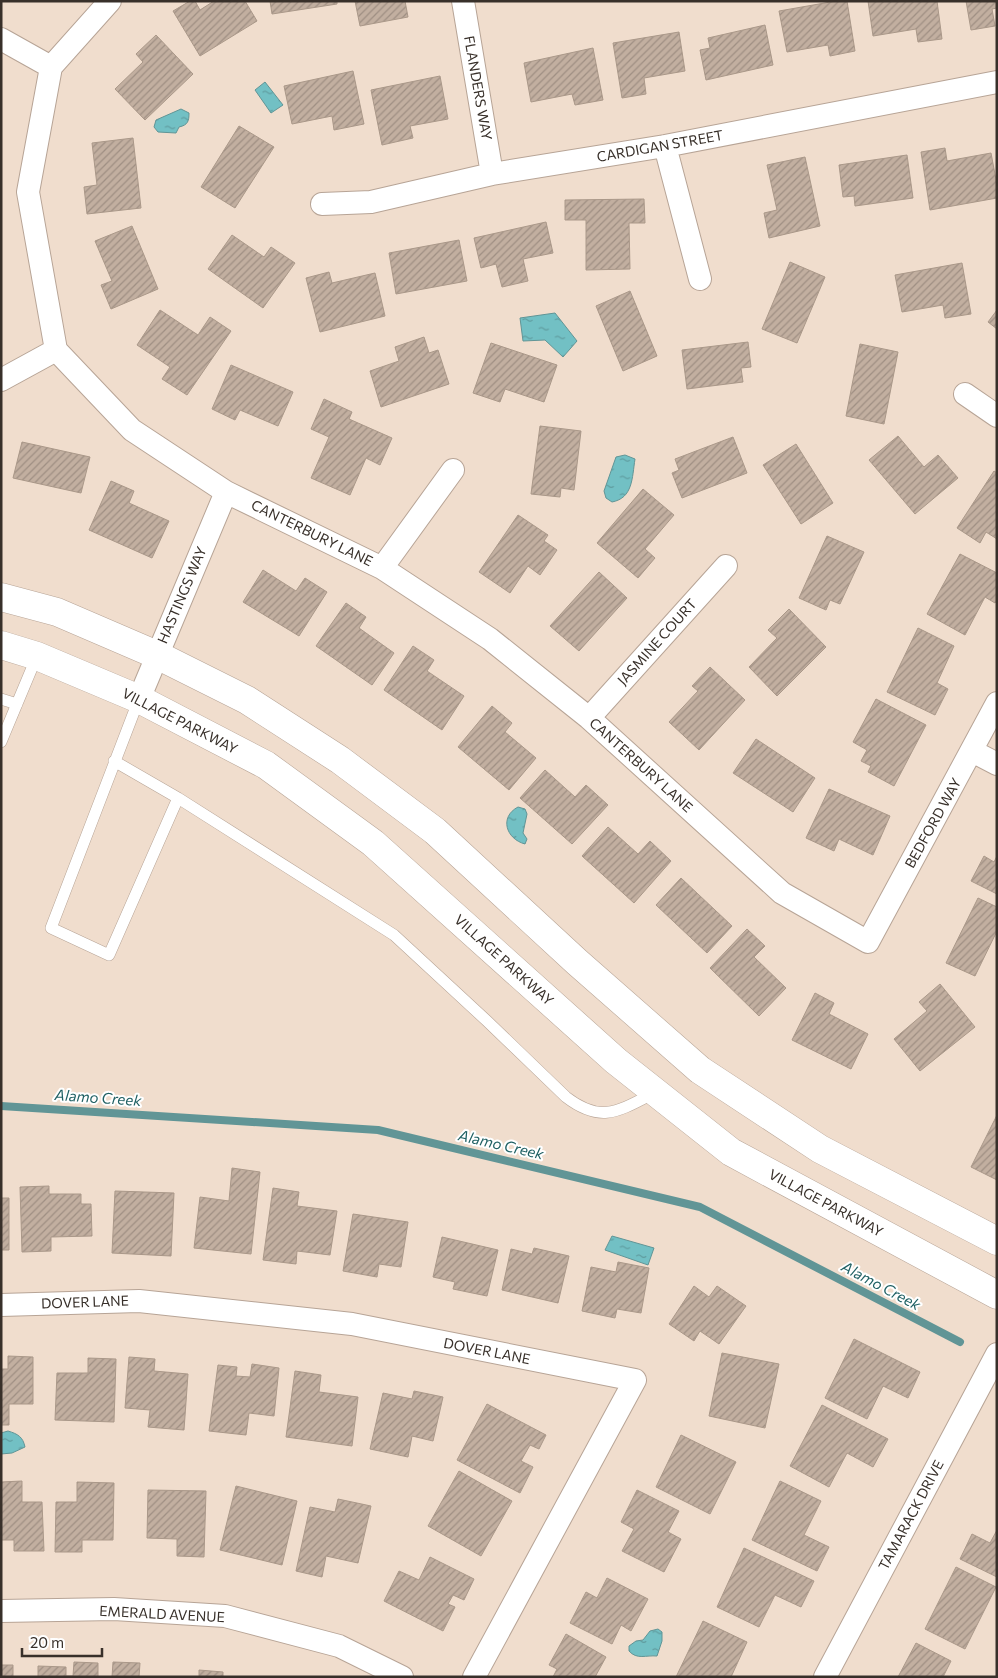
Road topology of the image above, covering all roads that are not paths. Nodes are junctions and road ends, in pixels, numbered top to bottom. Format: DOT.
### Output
graph roads {
  1 [pos="110,1"];
  2 [pos="463,1"];
  3 [pos="1,39"];
  4 [pos="51,67"];
  5 [pos="997,82"];
  6 [pos="665,146"];
  7 [pos="492,174"];
  8 [pos="322,204"];
  9 [pos="700,279"];
  10 [pos="56,350"];
  11 [pos="1,380"];
  12 [pos="965,394"];
  13 [pos="997,416"];
  14 [pos="453,470"];
  15 [pos="226,492"];
  16 [pos="726,566"];
  17 [pos="382,568"];
  18 [pos="1,597"];
  19 [pos="1,645"];
  20 [pos="157,655"];
  21 [pos="37,656"];
  22 [pos="1,699"];
  23 [pos="139,699"];
  24 [pos="997,703"];
  25 [pos="17,704"];
  26 [pos="589,718"];
  27 [pos="1,742"];
  28 [pos="972,751"];
  29 [pos="114,761"];
  30 [pos="997,764"];
  31 [pos="178,798"];
  32 [pos="868,942"];
  33 [pos="656,1092"];
  34 [pos="997,1241"];
  35 [pos="997,1295"];
  36 [pos="1,1305"];
  37 [pos="997,1354"];
  38 [pos="1,1611"];
  39 [pos="402,1677"];
  40 [pos="474,1677"];
  41 [pos="825,1677"];
  1 -- 4 [label="street"];
  2 -- 7 [label="street, FLANDERS WAY"];
  3 -- 4 [label="street"];
  4 -- 10 [label="street"];
  5 -- 6 [label="street, CARDIGAN STREET"];
  6 -- 7 [label="street, CARDIGAN STREET"];
  6 -- 9 [label="street"];
  7 -- 8 [label="street, CARDIGAN STREET"];
  10 -- 11 [label="street"];
  10 -- 15 [label="street, CANTERBURY LANE"];
  12 -- 13 [label="street"];
  14 -- 17 [label="street"];
  15 -- 17 [label="street, CANTERBURY LANE"];
  15 -- 20 [label="street, HASTINGS WAY"];
  16 -- 26 [label="street, JASMINE COURT"];
  17 -- 26 [label="street, CANTERBURY LANE"];
  18 -- 20 [label="street"];
  19 -- 21 [label="street, VILLAGE PARKWAY"];
  20 -- 23 [label="street, HASTINGS WAY"];
  20 -- 34 [label="street"];
  21 -- 23 [label="street, VILLAGE PARKWAY"];
  21 -- 25 [label="lane"];
  22 -- 25 [label="lane"];
  23 -- 29 [label="lane"];
  23 -- 33 [label="street, VILLAGE PARKWAY"];
  24 -- 28 [label="street, BEDFORD WAY"];
  25 -- 27 [label="lane"];
  26 -- 32 [label="street, CANTERBURY LANE"];
  28 -- 30 [label="street"];
  28 -- 32 [label="street, BEDFORD WAY"];
  29 -- 31 [label="lane"];
  29 -- 31 [label="lane"];
  31 -- 33 [label="lane"];
  33 -- 35 [label="street, VILLAGE PARKWAY"];
  36 -- 40 [label="street, DOVER LANE"];
  37 -- 41 [label="street, TAMARACK DRIVE"];
  38 -- 39 [label="street, EMERALD AVENUE"];
}
